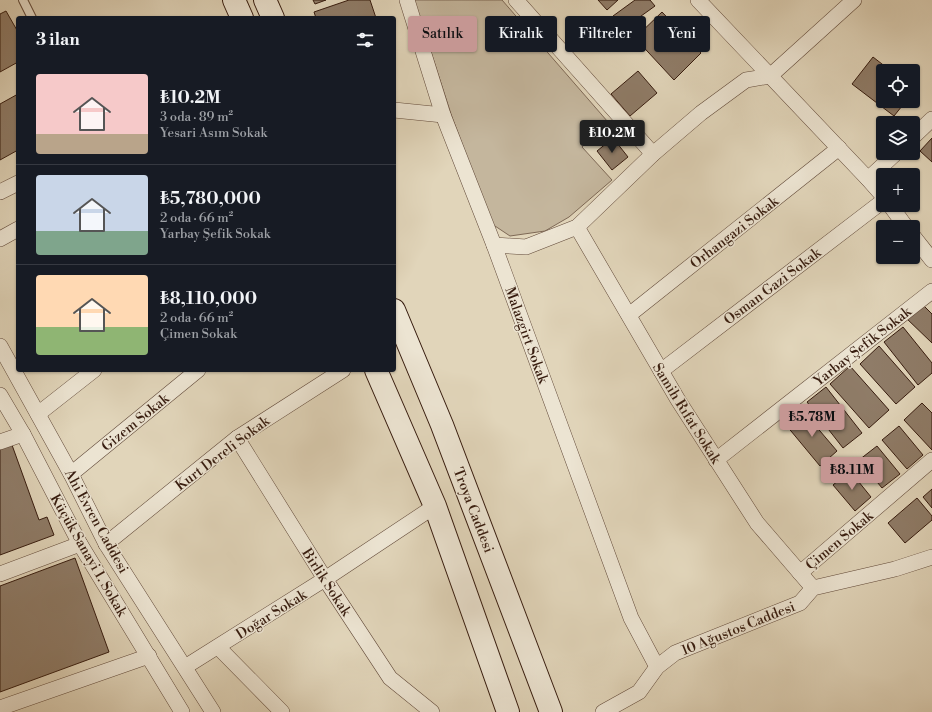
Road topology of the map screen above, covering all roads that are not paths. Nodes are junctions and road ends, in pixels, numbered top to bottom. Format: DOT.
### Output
graph roads {
  1 [pos="23,0"];
  2 [pos="234,0"];
  3 [pos="265,0"];
  4 [pos="407,0"];
  5 [pos="516,0"];
  6 [pos="698,0"];
  7 [pos="854,0"];
  8 [pos="31,16"];
  9 [pos="241,16"];
  10 [pos="272,16"];
  11 [pos="770,76"];
  12 [pos="396,110"];
  13 [pos="443,115"];
  14 [pos="932,119"];
  15 [pos="920,130"];
  16 [pos="839,148"];
  17 [pos="653,154"];
  18 [pos="888,160"];
  19 [pos="868,179"];
  20 [pos="16,184"];
  21 [pos="876,188"];
  22 [pos="0,192"];
  23 [pos="876,206"];
  24 [pos="577,227"];
  25 [pos="16,230"];
  26 [pos="0,239"];
  27 [pos="494,245"];
  28 [pos="920,245"];
  29 [pos="932,260"];
  30 [pos="932,291"];
  31 [pos="396,315"];
  32 [pos="628,315"];
  33 [pos="0,346"];
  34 [pos="661,370"];
  35 [pos="91,372"];
  36 [pos="196,372"];
  37 [pos="340,372"];
  38 [pos="377,372"];
  39 [pos="0,395"];
  40 [pos="38,414"];
  41 [pos="23,434"];
  42 [pos="237,438"];
  43 [pos="0,442"];
  44 [pos="716,460"];
  45 [pos="932,460"];
  46 [pos="71,474"];
  47 [pos="435,506"];
  48 [pos="80,544"];
  49 [pos="106,544"];
  50 [pos="932,557"];
  51 [pos="800,573"];
  52 [pos="0,574"];
  53 [pos="325,579"];
  54 [pos="813,588"];
  55 [pos="218,647"];
  56 [pos="149,656"];
  57 [pos="185,667"];
  58 [pos="657,667"];
  59 [pos="0,708"];
  60 [pos="182,712"];
  61 [pos="213,712"];
  62 [pos="282,712"];
  63 [pos="432,712"];
  64 [pos="508,712"];
  65 [pos="552,712"];
  66 [pos="603,712"];
  1 -- 8 [label="lane"];
  2 -- 9 [label="main road"];
  3 -- 10 [label="main road"];
  4 -- 13 [label="street, Malazgirt Sokak"];
  5 -- 17 [label="street"];
  6 -- 11 [label="street"];
  7 -- 11 [label="street"];
  11 -- 16 [label="street"];
  11 -- 17 [label="street"];
  12 -- 13 [label="street"];
  13 -- 27 [label="street, Malazgirt Sokak"];
  14 -- 15 [label="street"];
  16 -- 19 [label="street"];
  16 -- 32 [label="street, Orhangazi Sokak"];
  17 -- 24 [label="street"];
  18 -- 19 [label="street"];
  19 -- 21 [label="street"];
  20 -- 22 [label="street"];
  23 -- 34 [label="street, Osman Gazi Sokak"];
  24 -- 27 [label="street"];
  24 -- 32 [label="street, Samih Rıfat Sokak"];
  25 -- 26 [label="street"];
  27 -- 58 [label="street, Malazgirt Sokak"];
  28 -- 29 [label="street"];
  30 -- 44 [label="street, Yarbay Şefik Sokak"];
  31 -- 65 [label="main road, Troya Caddesi"];
  32 -- 34 [label="street, Samih Rıfat Sokak"];
  33 -- 40 [label="street, Ahi Evren Caddesi"];
  34 -- 44 [label="street, Samih Rıfat Sokak"];
  35 -- 40 [label="street"];
  36 -- 46 [label="street, Gizem Sokak"];
  37 -- 42 [label="street, Kurt Dereli Sokak"];
  38 -- 47 [label="main road"];
  39 -- 41 [label="street, Küçük Sanayi 1. Sokak"];
  40 -- 46 [label="street, Ahi Evren Caddesi"];
  41 -- 43 [label="street"];
  41 -- 48 [label="street, Küçük Sanayi 1. Sokak"];
  42 -- 49 [label="street, Kurt Dereli Sokak"];
  42 -- 53 [label="street, Birlik Sokak"];
  44 -- 51 [label="street, Samih Rıfat Sokak"];
  45 -- 51 [label="street, Çimen Sokak"];
  46 -- 49 [label="street, Ahi Evren Caddesi"];
  47 -- 53 [label="street, Doğar Sokak"];
  47 -- 64 [label="main road"];
  48 -- 52 [label="street"];
  48 -- 56 [label="street, Küçük Sanayi 1. Sokak"];
  49 -- 57 [label="street, Ahi Evren Caddesi"];
  50 -- 54 [label="street"];
  51 -- 54 [label="street, Samih Rıfat Sokak"];
  53 -- 55 [label="street, Doğar Sokak"];
  53 -- 63 [label="street, Birlik Sokak"];
  54 -- 58 [label="street, 10 Ağustos Caddesi"];
  55 -- 57 [label="street, Doğar Sokak"];
  55 -- 62 [label="street"];
  56 -- 59 [label="street"];
  56 -- 60 [label="street, Küçük Sanayi 1. Sokak"];
  57 -- 61 [label="street, Ahi Evren Caddesi"];
  58 -- 66 [label="street, 10 Ağustos Caddesi"];
}
